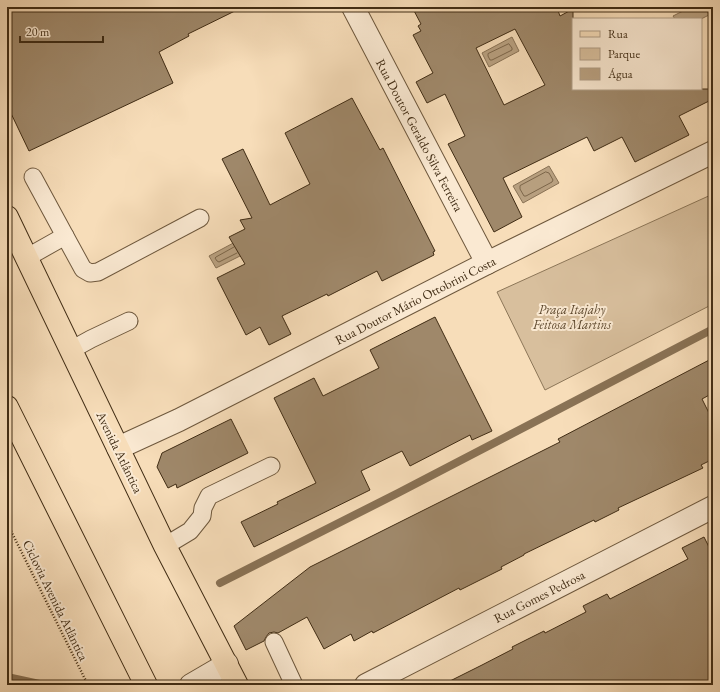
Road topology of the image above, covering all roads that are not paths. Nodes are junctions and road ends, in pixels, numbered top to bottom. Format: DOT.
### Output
graph roads {
  1 [pos="353,7"];
  2 [pos="713,152"];
  3 [pos="33,177"];
  4 [pos="7,217"];
  5 [pos="200,218"];
  6 [pos="65,236"];
  7 [pos="26,258"];
  8 [pos="487,263"];
  9 [pos="129,321"];
  10 [pos="71,350"];
  11 [pos="7,407"];
  12 [pos="118,448"];
  13 [pos="271,466"];
  14 [pos="713,507"];
  15 [pos="165,546"];
  16 [pos="274,642"];
  17 [pos="227,664"];
  18 [pos="146,685"];
  19 [pos="191,685"];
  20 [pos="237,685"];
  21 [pos="294,685"];
  22 [pos="366,685"];
  1 -- 8 [label="street, Rua Doutor Geraldo Silva Ferreira"];
  2 -- 8 [label="street, Rua Doutor Mário Ottobrini Costa"];
  3 -- 6 [label="lane"];
  4 -- 7 [label="main road, Avenida Atlântica"];
  5 -- 6 [label="lane"];
  6 -- 7 [label="lane"];
  7 -- 10 [label="main road, Avenida Atlântica"];
  8 -- 12 [label="street, Rua Doutor Mário Ottobrini Costa"];
  9 -- 10 [label="lane"];
  10 -- 12 [label="main road, Avenida Atlântica"];
  11 -- 18 [label="main road"];
  12 -- 15 [label="main road, Avenida Atlântica"];
  13 -- 15 [label="lane"];
  14 -- 22 [label="street, Rua Gomes Pedrosa"];
  15 -- 17 [label="main road, Avenida Atlântica"];
  16 -- 21 [label="lane"];
  17 -- 19 [label="street"];
  17 -- 20 [label="main road, Avenida Atlântica"];
}
